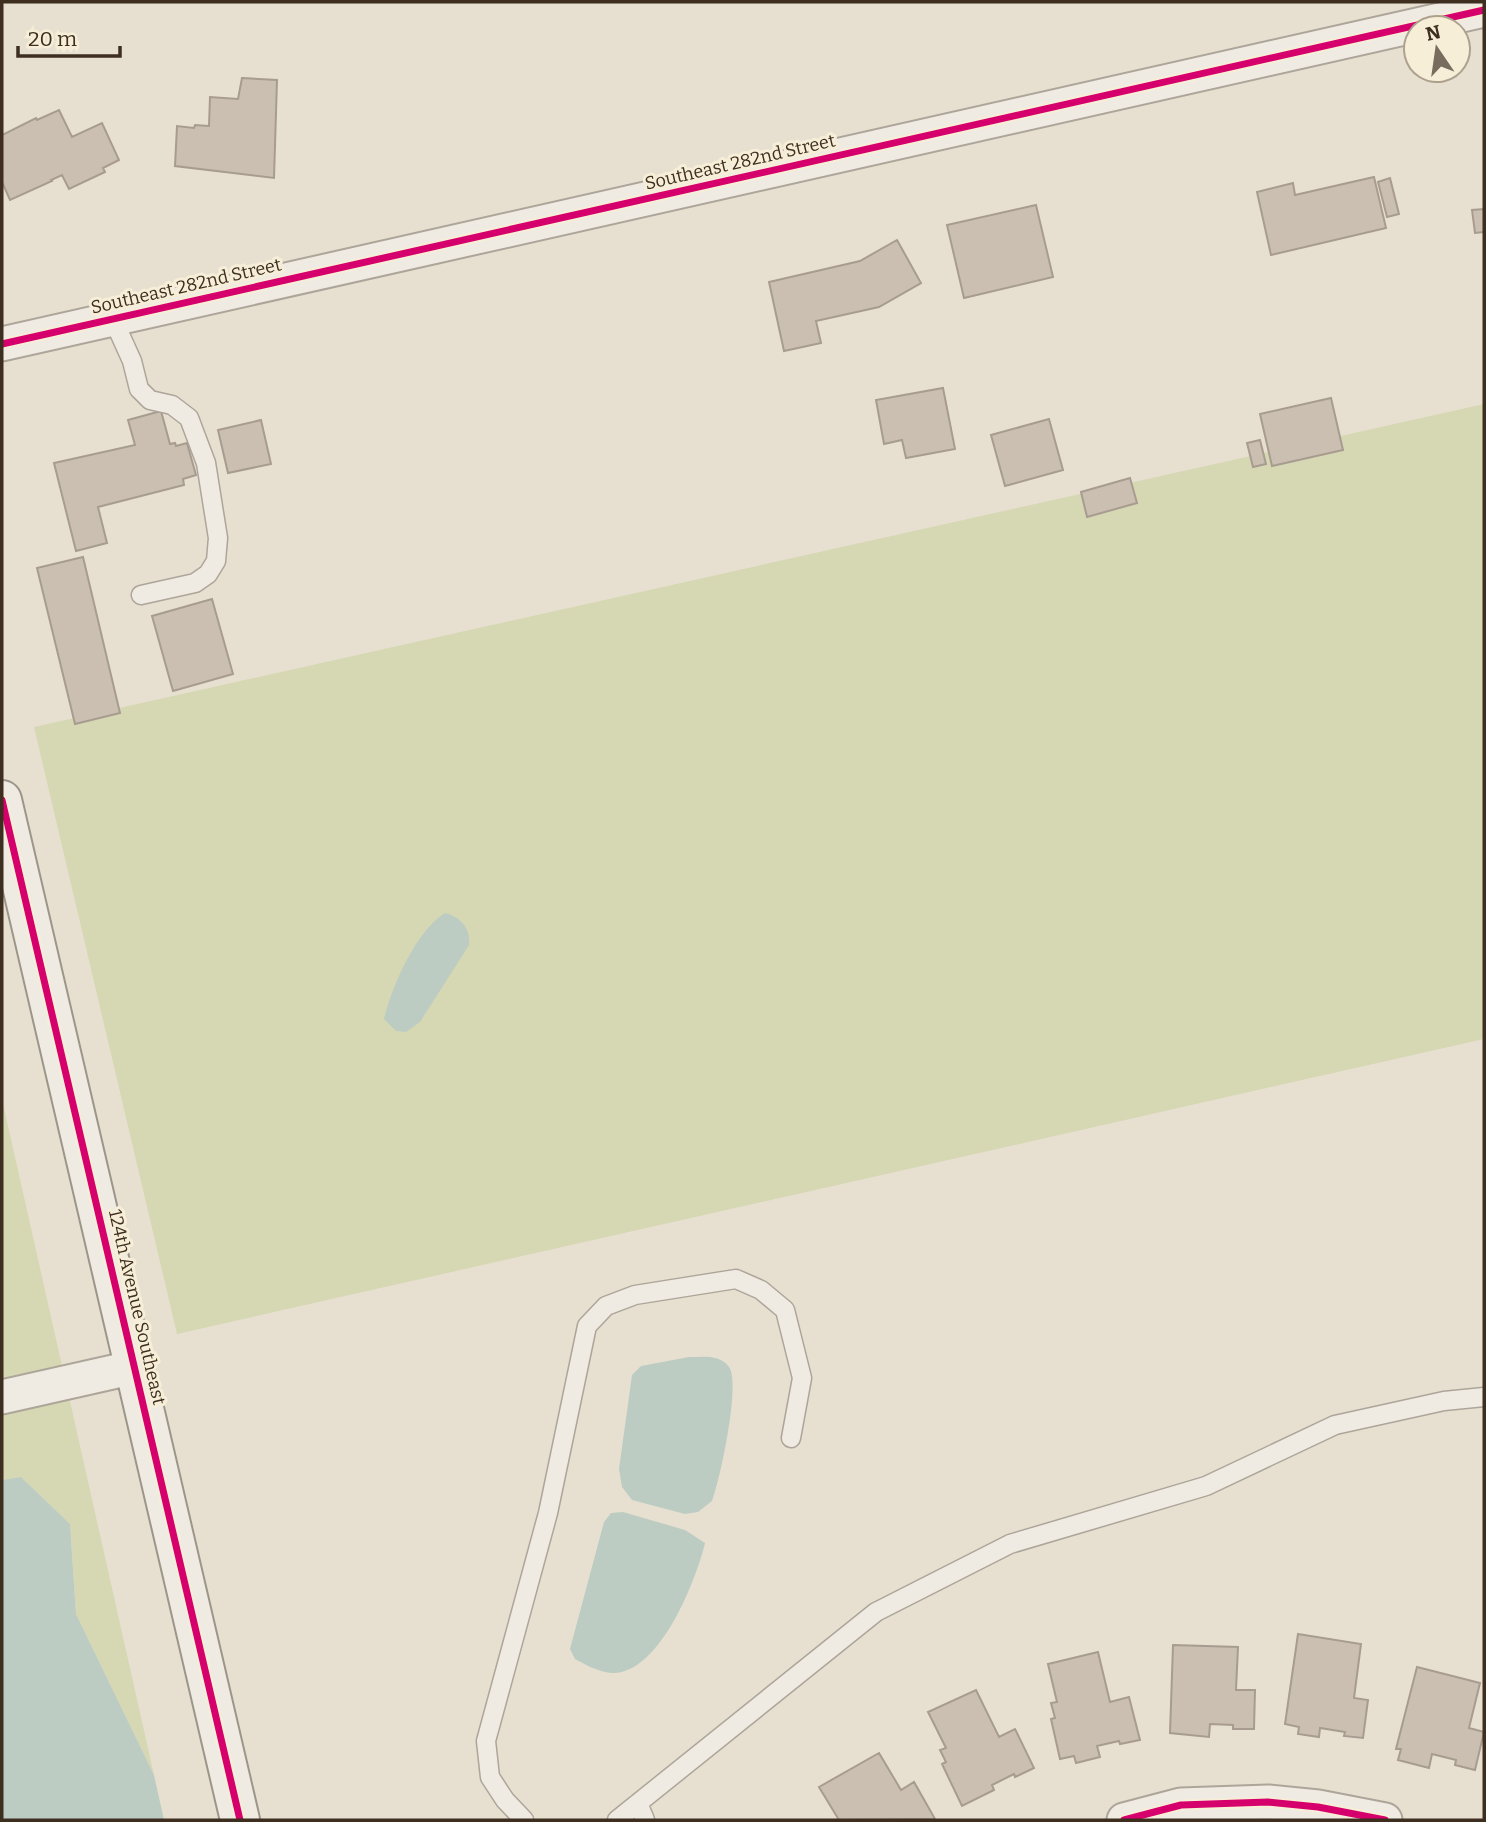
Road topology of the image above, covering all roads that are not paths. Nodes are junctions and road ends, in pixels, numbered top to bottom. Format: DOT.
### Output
graph roads {
  1 [pos="1484,10"];
  2 [pos="113,319"];
  3 [pos="2,344"];
  4 [pos="141,595"];
  5 [pos="2,800"];
  6 [pos="135,1367"];
  7 [pos="2,1397"];
  8 [pos="1484,1397"];
  9 [pos="791,1438"];
  10 [pos="638,1803"];
  11 [pos="240,1820"];
  12 [pos="524,1820"];
  13 [pos="617,1820"];
  14 [pos="645,1820"];
  15 [pos="1124,1820"];
  16 [pos="1385,1820"];
  1 -- 2 [label="street, Southeast 282nd Street"];
  2 -- 3 [label="street, Southeast 282nd Street"];
  2 -- 4 [label="lane"];
  5 -- 6 [label="street, 124th Avenue Southeast"];
  6 -- 7 [label="street"];
  6 -- 11 [label="street, 124th Avenue Southeast"];
  8 -- 10 [label="lane"];
  9 -- 12 [label="lane"];
  10 -- 13 [label="lane"];
  10 -- 14 [label="lane"];
  15 -- 16 [label="street"];
}
